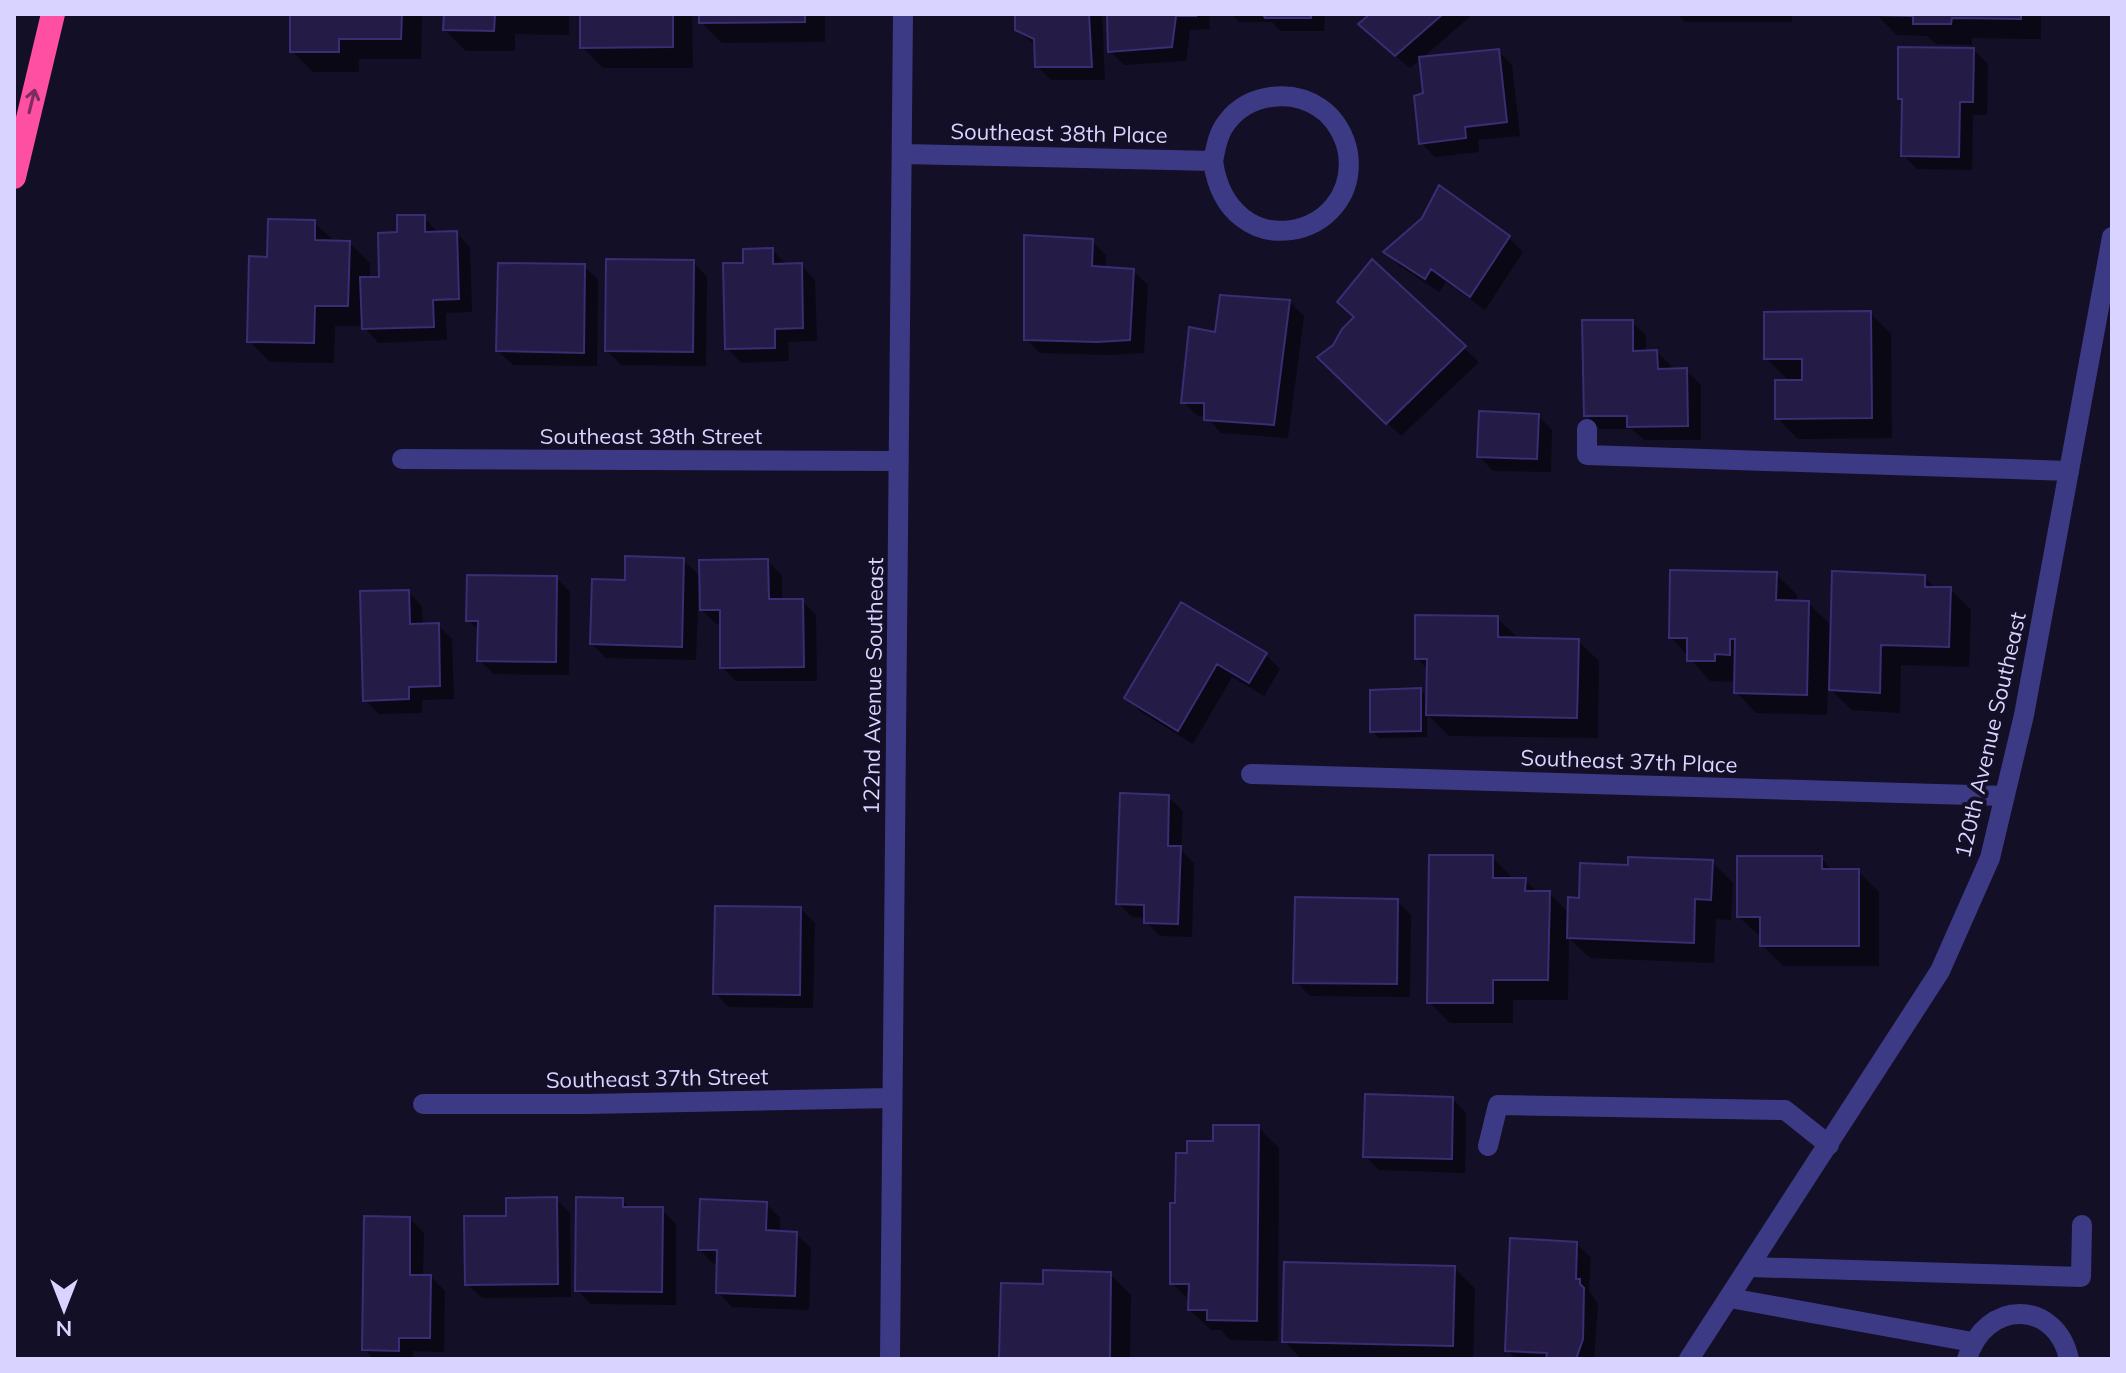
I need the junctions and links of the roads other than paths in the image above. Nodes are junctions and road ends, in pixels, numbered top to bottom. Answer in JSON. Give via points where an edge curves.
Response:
{"nodes":[{"id":1,"x":53,"y":14,"type":"edge"},
{"id":2,"x":903,"y":14,"type":"edge"},
{"id":3,"x":903,"y":154,"type":"junction"},
{"id":4,"x":1213,"y":161,"type":"junction"},
{"id":5,"x":14,"y":177,"type":"edge"},
{"id":6,"x":2111,"y":248,"type":"edge"},
{"id":7,"x":1587,"y":429,"type":"dead end"},
{"id":8,"x":402,"y":459,"type":"dead end"},
{"id":9,"x":899,"y":461,"type":"junction"},
{"id":10,"x":2069,"y":471,"type":"junction"},
{"id":11,"x":1251,"y":774,"type":"dead end"},
{"id":12,"x":2005,"y":796,"type":"junction"},
{"id":13,"x":891,"y":1098,"type":"junction"},
{"id":14,"x":423,"y":1104,"type":"dead end"},
{"id":15,"x":1829,"y":1145,"type":"junction"},
{"id":16,"x":1488,"y":1146,"type":"dead end"},
{"id":17,"x":2082,"y":1225,"type":"dead end"},
{"id":18,"x":1750,"y":1267,"type":"junction"},
{"id":19,"x":1730,"y":1298,"type":"junction"},
{"id":20,"x":1970,"y":1351,"type":"edge"},
{"id":21,"x":890,"y":1359,"type":"edge"},
{"id":22,"x":1689,"y":1359,"type":"edge"},
{"id":23,"x":2069,"y":1359,"type":"edge"}],
"edges":[{"from":5,"to":1,"type":"highway","one_way":true},
{"from":2,"to":3,"type":"street","name":"122nd Avenue Southeast"},
{"from":3,"to":4,"type":"street","name":"Southeast 38th Place"},
{"from":3,"to":9,"type":"street","name":"122nd Avenue Southeast"},
{"from":4,"to":4,"type":"street","via":[[1216,182],[1239,217],[1279,232],[1320,220],[1346,186],[1350,166],[1338,125],[1304,99],[1283,95],[1253,103],[1227,121]]},
{"from":6,"to":10,"type":"street","name":"120th Avenue Southeast"},
{"from":7,"to":10,"type":"street","via":[[1587,455]]},
{"from":8,"to":9,"type":"street","name":"Southeast 38th Street"},
{"from":9,"to":13,"type":"street","name":"122nd Avenue Southeast"},
{"from":10,"to":12,"type":"street","name":"120th Avenue Southeast"},
{"from":11,"to":12,"type":"street","name":"Southeast 37th Place"},
{"from":12,"to":15,"type":"street","name":"120th Avenue Southeast","via":[[1990,858],[1940,971]]},
{"from":13,"to":14,"type":"street","name":"Southeast 37th Street"},
{"from":13,"to":21,"type":"street","name":"122nd Avenue Southeast"},
{"from":15,"to":16,"type":"street","via":[[1785,1110],[1498,1105]]},
{"from":15,"to":18,"type":"street","name":"120th Avenue Southeast"},
{"from":17,"to":18,"type":"street","via":[[2081,1277]]},
{"from":18,"to":19,"type":"street","name":"120th Avenue Southeast"},
{"from":19,"to":20,"type":"street"},
{"from":19,"to":22,"type":"street","name":"120th Avenue Southeast"},
{"from":20,"to":23,"type":"street","via":[[1982,1328],[2014,1314],[2046,1322],[2058,1333]]}]}
